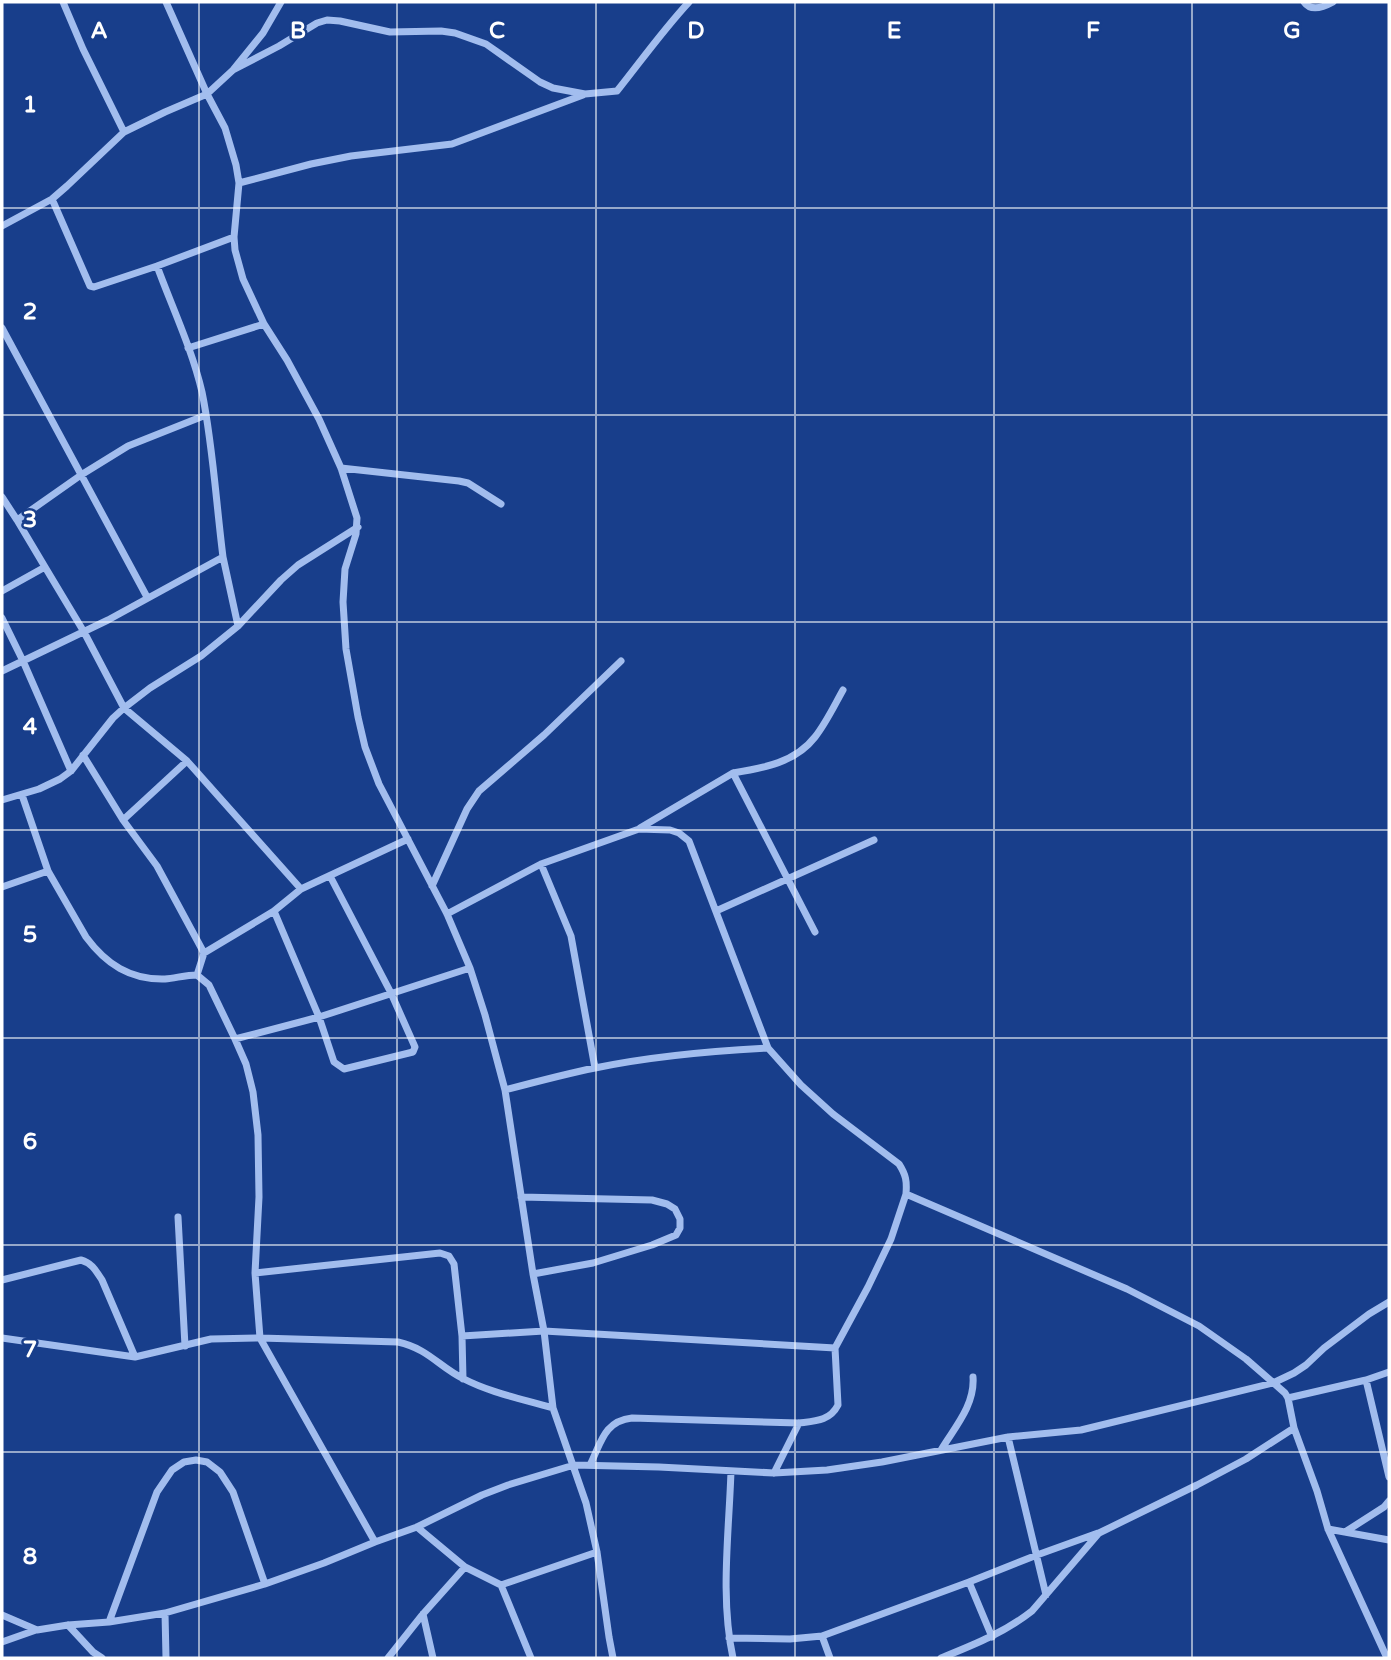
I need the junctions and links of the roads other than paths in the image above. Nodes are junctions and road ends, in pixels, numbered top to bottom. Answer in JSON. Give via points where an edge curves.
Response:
{"nodes":[{"id":1,"x":63,"y":2,"type":"edge"},
{"id":2,"x":166,"y":2,"type":"edge"},
{"id":3,"x":281,"y":2,"type":"edge"},
{"id":4,"x":690,"y":2,"type":"edge"},
{"id":5,"x":1304,"y":2,"type":"edge"},
{"id":6,"x":1333,"y":2,"type":"edge"},
{"id":7,"x":233,"y":70,"type":"junction"},
{"id":8,"x":208,"y":94,"type":"junction"},
{"id":9,"x":585,"y":94,"type":"junction"},
{"id":10,"x":124,"y":132,"type":"junction"},
{"id":11,"x":239,"y":183,"type":"junction"},
{"id":12,"x":52,"y":199,"type":"junction"},
{"id":13,"x":2,"y":226,"type":"edge"},
{"id":14,"x":234,"y":237,"type":"junction"},
{"id":15,"x":157,"y":266,"type":"junction"},
{"id":16,"x":264,"y":324,"type":"junction"},
{"id":17,"x":2,"y":328,"type":"edge"},
{"id":18,"x":188,"y":348,"type":"junction"},
{"id":19,"x":206,"y":415,"type":"junction"},
{"id":20,"x":341,"y":468,"type":"junction"},
{"id":21,"x":81,"y":475,"type":"junction"},
{"id":22,"x":2,"y":497,"type":"edge"},
{"id":23,"x":501,"y":504,"type":"dead end"},
{"id":24,"x":17,"y":520,"type":"junction"},
{"id":25,"x":358,"y":527,"type":"junction"},
{"id":26,"x":223,"y":557,"type":"junction"},
{"id":27,"x":46,"y":567,"type":"junction"},
{"id":28,"x":2,"y":591,"type":"edge"},
{"id":29,"x":147,"y":597,"type":"junction"},
{"id":30,"x":2,"y":618,"type":"edge"},
{"id":31,"x":238,"y":626,"type":"junction"},
{"id":32,"x":84,"y":632,"type":"junction"},
{"id":33,"x":23,"y":661,"type":"junction"},
{"id":34,"x":621,"y":661,"type":"dead end"},
{"id":35,"x":2,"y":671,"type":"edge"},
{"id":36,"x":843,"y":690,"type":"dead end"},
{"id":37,"x":124,"y":708,"type":"junction"},
{"id":38,"x":83,"y":755,"type":"junction"},
{"id":39,"x":187,"y":761,"type":"junction"},
{"id":40,"x":71,"y":771,"type":"junction"},
{"id":41,"x":733,"y":773,"type":"junction"},
{"id":42,"x":22,"y":795,"type":"junction"},
{"id":43,"x":2,"y":800,"type":"edge"},
{"id":44,"x":123,"y":820,"type":"junction"},
{"id":45,"x":639,"y":828,"type":"junction"},
{"id":46,"x":408,"y":839,"type":"junction"},
{"id":47,"x":874,"y":840,"type":"dead end"},
{"id":48,"x":541,"y":864,"type":"junction"},
{"id":49,"x":48,"y":871,"type":"junction"},
{"id":50,"x":330,"y":876,"type":"junction"},
{"id":51,"x":787,"y":879,"type":"junction"},
{"id":52,"x":432,"y":886,"type":"junction"},
{"id":53,"x":2,"y":887,"type":"edge"},
{"id":54,"x":301,"y":889,"type":"junction"},
{"id":55,"x":274,"y":911,"type":"junction"},
{"id":56,"x":716,"y":911,"type":"junction"},
{"id":57,"x":447,"y":914,"type":"junction"},
{"id":58,"x":815,"y":932,"type":"dead end"},
{"id":59,"x":204,"y":953,"type":"junction"},
{"id":60,"x":470,"y":968,"type":"junction"},
{"id":61,"x":197,"y":975,"type":"junction"},
{"id":62,"x":391,"y":993,"type":"junction"},
{"id":63,"x":319,"y":1017,"type":"junction"},
{"id":64,"x":236,"y":1039,"type":"junction"},
{"id":65,"x":768,"y":1048,"type":"junction"},
{"id":66,"x":595,"y":1068,"type":"junction"},
{"id":67,"x":505,"y":1090,"type":"junction"},
{"id":68,"x":906,"y":1194,"type":"junction"},
{"id":69,"x":522,"y":1197,"type":"junction"},
{"id":70,"x":178,"y":1217,"type":"dead end"},
{"id":71,"x":255,"y":1273,"type":"junction"},
{"id":72,"x":533,"y":1274,"type":"junction"},
{"id":73,"x":2,"y":1280,"type":"edge"},
{"id":74,"x":1389,"y":1303,"type":"edge"},
{"id":75,"x":544,"y":1331,"type":"junction"},
{"id":76,"x":462,"y":1336,"type":"junction"},
{"id":77,"x":2,"y":1338,"type":"edge"},
{"id":78,"x":260,"y":1338,"type":"junction"},
{"id":79,"x":185,"y":1346,"type":"junction"},
{"id":80,"x":835,"y":1348,"type":"junction"},
{"id":81,"x":135,"y":1357,"type":"junction"},
{"id":82,"x":1389,"y":1372,"type":"edge"},
{"id":83,"x":973,"y":1377,"type":"dead end"},
{"id":84,"x":463,"y":1379,"type":"junction"},
{"id":85,"x":1366,"y":1380,"type":"junction"},
{"id":86,"x":1273,"y":1382,"type":"junction"},
{"id":87,"x":1288,"y":1398,"type":"junction"},
{"id":88,"x":553,"y":1408,"type":"junction"},
{"id":89,"x":799,"y":1423,"type":"junction"},
{"id":90,"x":1294,"y":1428,"type":"junction"},
{"id":91,"x":1008,"y":1437,"type":"junction"},
{"id":92,"x":941,"y":1450,"type":"junction"},
{"id":93,"x":574,"y":1465,"type":"junction"},
{"id":94,"x":590,"y":1465,"type":"junction"},
{"id":95,"x":731,"y":1471,"type":"junction"},
{"id":96,"x":774,"y":1473,"type":"junction"},
{"id":97,"x":1389,"y":1477,"type":"edge"},
{"id":98,"x":1389,"y":1502,"type":"edge"},
{"id":99,"x":417,"y":1527,"type":"junction"},
{"id":100,"x":1328,"y":1529,"type":"junction"},
{"id":101,"x":1345,"y":1532,"type":"junction"},
{"id":102,"x":1099,"y":1533,"type":"junction"},
{"id":103,"x":1389,"y":1540,"type":"edge"},
{"id":104,"x":374,"y":1542,"type":"junction"},
{"id":105,"x":597,"y":1552,"type":"junction"},
{"id":106,"x":1037,"y":1555,"type":"junction"},
{"id":107,"x":465,"y":1567,"type":"junction"},
{"id":108,"x":969,"y":1582,"type":"junction"},
{"id":109,"x":265,"y":1584,"type":"junction"},
{"id":110,"x":501,"y":1585,"type":"junction"},
{"id":111,"x":1046,"y":1595,"type":"junction"},
{"id":112,"x":165,"y":1614,"type":"junction"},
{"id":113,"x":423,"y":1614,"type":"junction"},
{"id":114,"x":2,"y":1615,"type":"edge"},
{"id":115,"x":110,"y":1622,"type":"junction"},
{"id":116,"x":68,"y":1625,"type":"junction"},
{"id":117,"x":37,"y":1630,"type":"junction"},
{"id":118,"x":822,"y":1636,"type":"junction"},
{"id":119,"x":992,"y":1637,"type":"junction"},
{"id":120,"x":729,"y":1639,"type":"junction"},
{"id":121,"x":2,"y":1642,"type":"edge"},
{"id":122,"x":102,"y":1658,"type":"edge"},
{"id":123,"x":166,"y":1658,"type":"edge"},
{"id":124,"x":388,"y":1658,"type":"edge"},
{"id":125,"x":433,"y":1658,"type":"edge"},
{"id":126,"x":531,"y":1658,"type":"edge"},
{"id":127,"x":613,"y":1658,"type":"edge"},
{"id":128,"x":733,"y":1658,"type":"edge"},
{"id":129,"x":830,"y":1658,"type":"edge"},
{"id":130,"x":941,"y":1658,"type":"edge"},
{"id":131,"x":1387,"y":1658,"type":"edge"}],
"edges":[{"from":1,"to":10,"type":"street"},
{"from":2,"to":8,"type":"street"},
{"from":3,"to":7,"type":"street"},
{"from":4,"to":9,"type":"street","via":[[617,90]]},
{"from":5,"to":6,"type":"street","via":[[1314,8]]},
{"from":7,"to":8,"type":"street"},
{"from":7,"to":9,"type":"street","via":[[327,20],[390,32],[462,35],[486,44],[540,82]]},
{"from":8,"to":10,"type":"street"},
{"from":8,"to":11,"type":"street","via":[[225,128]]},
{"from":9,"to":11,"type":"street","via":[[452,144],[351,156]]},
{"from":10,"to":12,"type":"street"},
{"from":11,"to":14,"type":"street"},
{"from":12,"to":13,"type":"street"},
{"from":12,"to":15,"type":"street","via":[[90,286]]},
{"from":14,"to":15,"type":"street"},
{"from":14,"to":16,"type":"street","via":[[243,279]]},
{"from":15,"to":18,"type":"street"},
{"from":16,"to":18,"type":"street"},
{"from":16,"to":20,"type":"street","via":[[303,388]]},
{"from":17,"to":21,"type":"street"},
{"from":18,"to":19,"type":"street"},
{"from":19,"to":21,"type":"street","via":[[141,439]]},
{"from":19,"to":26,"type":"street"},
{"from":20,"to":23,"type":"street","via":[[468,483]]},
{"from":20,"to":25,"type":"street"},
{"from":21,"to":24,"type":"street"},
{"from":21,"to":29,"type":"street"},
{"from":22,"to":24,"type":"street"},
{"from":24,"to":27,"type":"street"},
{"from":25,"to":31,"type":"street","via":[[298,565]]},
{"from":25,"to":46,"type":"street","via":[[345,569],[346,649],[370,759]]},
{"from":26,"to":29,"type":"street"},
{"from":26,"to":31,"type":"street"},
{"from":27,"to":28,"type":"street"},
{"from":27,"to":32,"type":"street"},
{"from":29,"to":32,"type":"street"},
{"from":30,"to":33,"type":"street"},
{"from":31,"to":37,"type":"street"},
{"from":32,"to":33,"type":"street"},
{"from":32,"to":37,"type":"street"},
{"from":33,"to":35,"type":"street"},
{"from":33,"to":40,"type":"street"},
{"from":34,"to":52,"type":"street","via":[[479,791]]},
{"from":36,"to":41,"type":"street","via":[[802,751],[778,764]]},
{"from":37,"to":38,"type":"street"},
{"from":37,"to":39,"type":"street"},
{"from":38,"to":40,"type":"street"},
{"from":38,"to":44,"type":"street"},
{"from":39,"to":44,"type":"street"},
{"from":39,"to":54,"type":"street"},
{"from":40,"to":42,"type":"street"},
{"from":41,"to":45,"type":"street"},
{"from":41,"to":51,"type":"street"},
{"from":42,"to":43,"type":"street"},
{"from":42,"to":49,"type":"street"},
{"from":44,"to":59,"type":"street","via":[[157,866]]},
{"from":45,"to":48,"type":"street"},
{"from":45,"to":56,"type":"street","via":[[670,830],[689,841]]},
{"from":46,"to":50,"type":"street"},
{"from":46,"to":52,"type":"street"},
{"from":47,"to":51,"type":"street"},
{"from":48,"to":57,"type":"street"},
{"from":48,"to":66,"type":"street","via":[[571,936]]},
{"from":49,"to":53,"type":"street"},
{"from":49,"to":61,"type":"street","via":[[86,937],[116,968],[149,978]]},
{"from":50,"to":54,"type":"street"},
{"from":50,"to":62,"type":"street"},
{"from":51,"to":56,"type":"street"},
{"from":51,"to":58,"type":"street"},
{"from":52,"to":57,"type":"street"},
{"from":54,"to":55,"type":"street"},
{"from":55,"to":59,"type":"street"},
{"from":55,"to":63,"type":"street"},
{"from":56,"to":65,"type":"street"},
{"from":57,"to":60,"type":"street"},
{"from":59,"to":61,"type":"street"},
{"from":60,"to":62,"type":"street"},
{"from":60,"to":67,"type":"street"},
{"from":61,"to":64,"type":"street","via":[[209,985]]},
{"from":62,"to":63,"type":"street"},
{"from":62,"to":63,"type":"street","via":[[415,1047],[413,1052],[344,1069],[334,1062]]},
{"from":63,"to":64,"type":"street"},
{"from":64,"to":71,"type":"street","via":[[254,1092],[258,1135]]},
{"from":65,"to":66,"type":"street"},
{"from":65,"to":68,"type":"street","via":[[833,1114],[899,1164],[907,1181]]},
{"from":66,"to":67,"type":"street"},
{"from":67,"to":69,"type":"street"},
{"from":68,"to":80,"type":"street","via":[[891,1239]]},
{"from":68,"to":86,"type":"street","via":[[1139,1295],[1199,1326]]},
{"from":69,"to":72,"type":"street"},
{"from":69,"to":72,"type":"street","via":[[652,1200],[675,1209],[680,1219],[676,1235],[652,1245],[593,1263]]},
{"from":70,"to":79,"type":"street"},
{"from":71,"to":76,"type":"street","via":[[440,1253],[454,1264]]},
{"from":71,"to":78,"type":"street"},
{"from":72,"to":75,"type":"street"},
{"from":73,"to":81,"type":"street","via":[[88,1262],[102,1280]]},
{"from":74,"to":86,"type":"street","via":[[1306,1365]]},
{"from":75,"to":76,"type":"street"},
{"from":75,"to":80,"type":"street"},
{"from":75,"to":88,"type":"street"},
{"from":76,"to":84,"type":"street"},
{"from":77,"to":81,"type":"street"},
{"from":78,"to":79,"type":"street","via":[[211,1339]]},
{"from":78,"to":84,"type":"street","via":[[413,1345]]},
{"from":78,"to":104,"type":"street"},
{"from":79,"to":81,"type":"street"},
{"from":80,"to":89,"type":"street","via":[[835,1412],[819,1421]]},
{"from":82,"to":85,"type":"street"},
{"from":83,"to":92,"type":"street","via":[[971,1402]]},
{"from":84,"to":88,"type":"street"},
{"from":85,"to":87,"type":"street"},
{"from":85,"to":97,"type":"street"},
{"from":86,"to":87,"type":"street"},
{"from":86,"to":91,"type":"street","via":[[1081,1430]]},
{"from":87,"to":90,"type":"street"},
{"from":88,"to":93,"type":"street"},
{"from":89,"to":94,"type":"street","via":[[622,1419],[607,1429]]},
{"from":89,"to":96,"type":"street"},
{"from":90,"to":100,"type":"street"},
{"from":90,"to":102,"type":"street","via":[[1246,1459]]},
{"from":91,"to":92,"type":"street"},
{"from":91,"to":106,"type":"street"},
{"from":92,"to":96,"type":"street","via":[[841,1468]]},
{"from":93,"to":94,"type":"street"},
{"from":93,"to":99,"type":"street","via":[[482,1495]]},
{"from":93,"to":105,"type":"street"},
{"from":94,"to":95,"type":"street"},
{"from":95,"to":96,"type":"street"},
{"from":95,"to":120,"type":"street","via":[[726,1588]]},
{"from":98,"to":101,"type":"street"},
{"from":99,"to":104,"type":"street"},
{"from":99,"to":107,"type":"street"},
{"from":100,"to":101,"type":"street"},
{"from":100,"to":131,"type":"street"},
{"from":101,"to":103,"type":"street"},
{"from":102,"to":106,"type":"street"},
{"from":102,"to":111,"type":"street"},
{"from":104,"to":109,"type":"street"},
{"from":105,"to":110,"type":"street"},
{"from":105,"to":127,"type":"street"},
{"from":106,"to":108,"type":"street"},
{"from":106,"to":111,"type":"street"},
{"from":107,"to":110,"type":"street"},
{"from":107,"to":113,"type":"street"},
{"from":108,"to":118,"type":"street"},
{"from":108,"to":119,"type":"street"},
{"from":109,"to":112,"type":"street"},
{"from":109,"to":115,"type":"street","via":[[233,1492],[220,1472],[207,1462],[184,1462],[157,1492]]},
{"from":110,"to":126,"type":"street"},
{"from":111,"to":119,"type":"street","via":[[1032,1612]]},
{"from":112,"to":115,"type":"street"},
{"from":112,"to":123,"type":"street"},
{"from":113,"to":124,"type":"street"},
{"from":113,"to":125,"type":"street"},
{"from":114,"to":117,"type":"street"},
{"from":115,"to":116,"type":"street"},
{"from":116,"to":117,"type":"street"},
{"from":116,"to":122,"type":"street"},
{"from":117,"to":121,"type":"street"},
{"from":118,"to":120,"type":"street"},
{"from":118,"to":129,"type":"street"},
{"from":119,"to":130,"type":"street"},
{"from":120,"to":128,"type":"street"}]}
